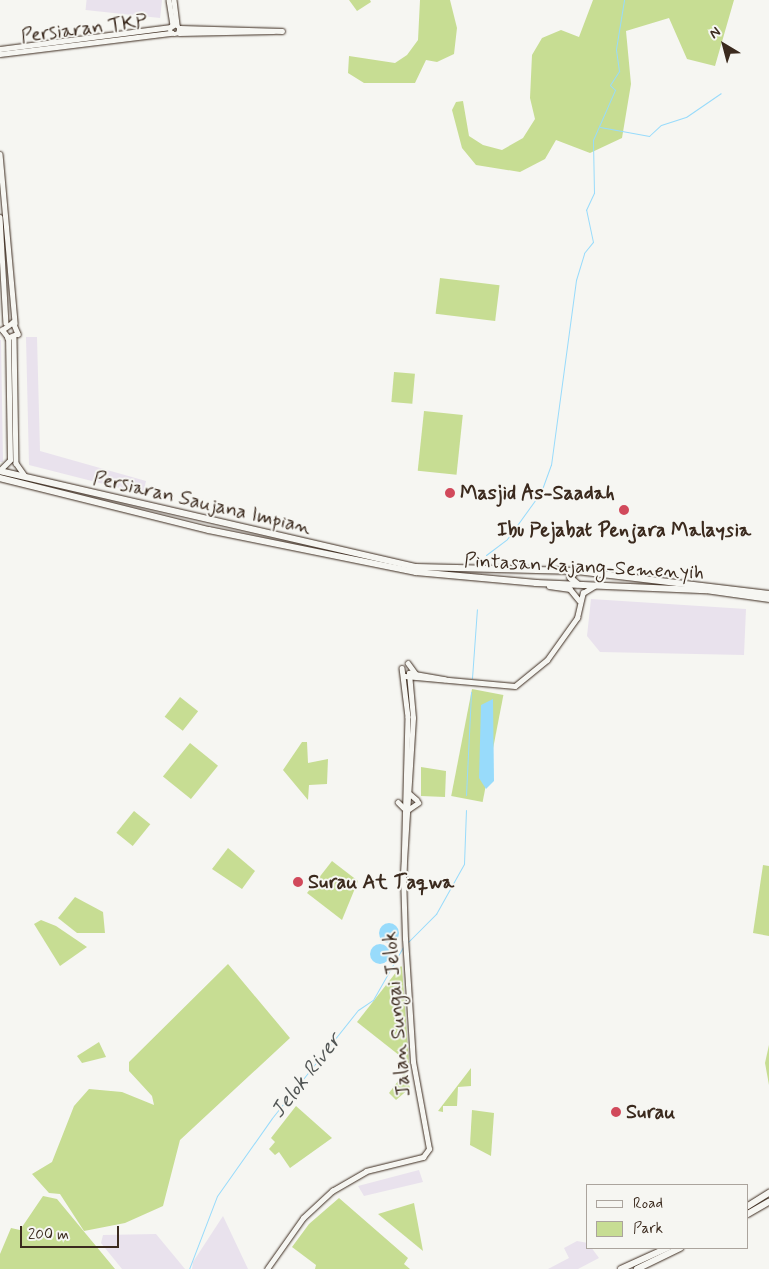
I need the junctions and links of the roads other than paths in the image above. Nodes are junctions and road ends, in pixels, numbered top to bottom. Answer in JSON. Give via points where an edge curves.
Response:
{"nodes":[{"id":1,"x":169,"y":0,"type":"edge"},
{"id":2,"x":174,"y":0,"type":"edge"},
{"id":3,"x":175,"y":29,"type":"junction"},
{"id":4,"x":282,"y":31,"type":"dead end"},
{"id":5,"x":0,"y":53,"type":"edge"},
{"id":6,"x":0,"y":154,"type":"edge"},
{"id":7,"x":0,"y":217,"type":"edge"},
{"id":8,"x":15,"y":323,"type":"junction"},
{"id":9,"x":3,"y":325,"type":"edge"},
{"id":10,"x":6,"y":336,"type":"edge"},
{"id":11,"x":0,"y":471,"type":"edge"},
{"id":12,"x":26,"y":477,"type":"junction"},
{"id":13,"x":0,"y":478,"type":"edge"},
{"id":14,"x":397,"y":566,"type":"junction"},
{"id":15,"x":416,"y":569,"type":"junction"},
{"id":16,"x":557,"y":571,"type":"junction"},
{"id":17,"x":578,"y":571,"type":"junction"},
{"id":18,"x":514,"y":581,"type":"junction"},
{"id":19,"x":536,"y":583,"type":"junction"},
{"id":20,"x":585,"y":585,"type":"junction"},
{"id":21,"x":596,"y":586,"type":"junction"},
{"id":22,"x":769,"y":594,"type":"edge"},
{"id":23,"x":769,"y":599,"type":"edge"},
{"id":24,"x":579,"y":600,"type":"junction"},
{"id":25,"x":408,"y":663,"type":"dead end"},
{"id":26,"x":407,"y":676,"type":"junction"},
{"id":27,"x":418,"y":676,"type":"junction"},
{"id":28,"x":403,"y":686,"type":"junction"},
{"id":29,"x":410,"y":688,"type":"junction"},
{"id":30,"x":407,"y":794,"type":"junction"},
{"id":31,"x":406,"y":809,"type":"junction"},
{"id":32,"x":769,"y":1193,"type":"edge"},
{"id":33,"x":769,"y":1202,"type":"edge"},
{"id":34,"x":749,"y":1205,"type":"edge"},
{"id":35,"x":749,"y":1213,"type":"edge"},
{"id":36,"x":665,"y":1249,"type":"edge"},
{"id":37,"x":678,"y":1249,"type":"edge"},
{"id":38,"x":649,"y":1257,"type":"junction"},
{"id":39,"x":267,"y":1269,"type":"edge"},
{"id":40,"x":621,"y":1269,"type":"edge"},
{"id":41,"x":627,"y":1269,"type":"edge"},
{"id":42,"x":638,"y":1269,"type":"edge"}],
"edges":[{"from":1,"to":3,"type":"street"},
{"from":2,"to":3,"type":"street"},
{"from":3,"to":4,"type":"street","name":"Persiaran TKP"},
{"from":3,"to":5,"type":"street","name":"Persiaran TKP"},
{"from":6,"to":8,"type":"street"},
{"from":7,"to":9,"type":"street"},
{"from":8,"to":9,"type":"street"},
{"from":8,"to":10,"type":"street","via":[[19,331]]},
{"from":9,"to":10,"type":"street"},
{"from":10,"to":11,"type":"street","via":[[10,460]]},
{"from":10,"to":12,"type":"street","via":[[16,462]]},
{"from":11,"to":12,"type":"main road","name":"Persiaran Saujana Impian"},
{"from":12,"to":14,"type":"main road","name":"Persiaran Saujana Impian","via":[[91,495],[114,497],[139,507]]},
{"from":13,"to":14,"type":"main road","name":"Persiaran Saujana Impian","via":[[209,530]]},
{"from":14,"to":15,"type":"main road","name":"Pintasan Kajang-Semenyih"},
{"from":15,"to":16,"type":"main road","name":"Pintasan Kajang-Semenyih"},
{"from":15,"to":18,"type":"main road","name":"Pintasan Kajang-Semenyih"},
{"from":16,"to":17,"type":"main road","name":"Pintasan Kajang-Semenyih"},
{"from":16,"to":18,"type":"main road","via":[[560,581]]},
{"from":17,"to":20,"type":"main road","via":[[572,580]]},
{"from":17,"to":22,"type":"main road","name":"Pintasan Kajang-Semenyih"},
{"from":18,"to":19,"type":"main road","name":"Pintasan Kajang-Semenyih"},
{"from":19,"to":20,"type":"main road","name":"Pintasan Kajang-Semenyih"},
{"from":19,"to":24,"type":"street","via":[[570,589]]},
{"from":20,"to":21,"type":"main road","name":"Pintasan Kajang-Semenyih"},
{"from":21,"to":23,"type":"main road","name":"Pintasan Kajang-Semenyih","via":[[706,590]]},
{"from":21,"to":24,"type":"street"},
{"from":24,"to":27,"type":"street","via":[[571,628],[539,670],[524,681],[504,687]]},
{"from":25,"to":27,"type":"street"},
{"from":26,"to":27,"type":"street"},
{"from":26,"to":28,"type":"street"},
{"from":26,"to":28,"type":"street","name":"Jalan Sungai Jelok","via":[[402,668]]},
{"from":26,"to":29,"type":"street","name":"Jalan Sungai Jelok"},
{"from":27,"to":29,"type":"street"},
{"from":28,"to":30,"type":"street","name":"Jalan Sungai Jelok","via":[[408,717]]},
{"from":29,"to":30,"type":"street","name":"Jalan Sungai Jelok"},
{"from":30,"to":31,"type":"street","name":"Jalan Sungai Jelok"},
{"from":30,"to":31,"type":"street","via":[[398,800]]},
{"from":30,"to":31,"type":"street","via":[[418,801]]},
{"from":31,"to":39,"type":"street","name":"Jalan Sungai Jelok","via":[[405,939],[413,1062],[428,1152],[419,1158],[366,1171],[337,1187],[303,1218]]},
{"from":32,"to":34,"type":"main road"},
{"from":33,"to":35,"type":"main road"},
{"from":36,"to":38,"type":"main road"},
{"from":37,"to":42,"type":"main road"},
{"from":38,"to":40,"type":"main road"},
{"from":38,"to":41,"type":"main road"}]}
